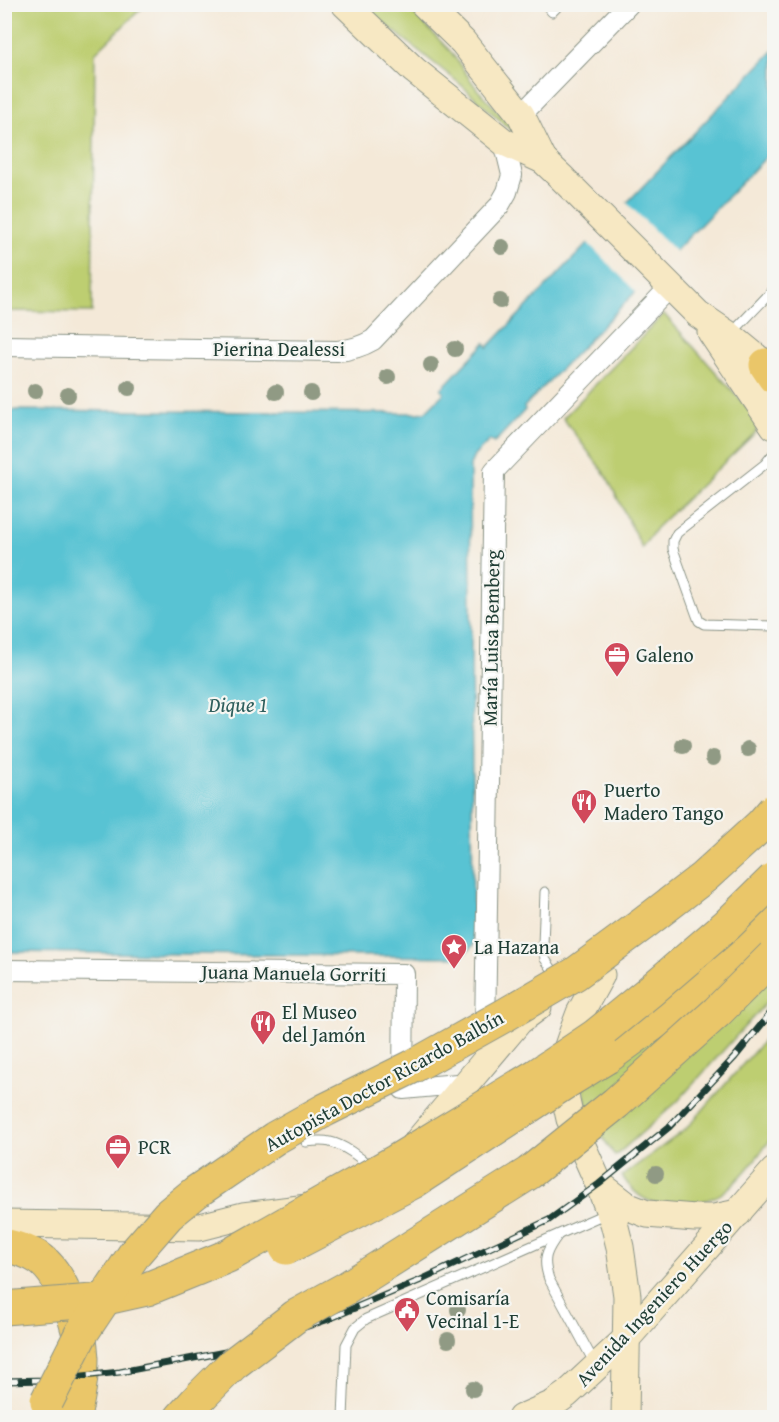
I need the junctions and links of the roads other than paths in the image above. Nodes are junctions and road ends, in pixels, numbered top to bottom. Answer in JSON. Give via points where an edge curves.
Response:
{"nodes":[{"id":1,"x":345,"y":4,"type":"edge"},
{"id":2,"x":424,"y":4,"type":"edge"},
{"id":3,"x":545,"y":4,"type":"edge"},
{"id":4,"x":560,"y":4,"type":"edge"},
{"id":5,"x":628,"y":4,"type":"edge"},
{"id":6,"x":521,"y":115,"type":"junction"},
{"id":7,"x":504,"y":142,"type":"junction"},
{"id":8,"x":551,"y":168,"type":"junction"},
{"id":9,"x":665,"y":281,"type":"junction"},
{"id":10,"x":774,"y":289,"type":"edge"},
{"id":11,"x":698,"y":314,"type":"junction"},
{"id":12,"x":729,"y":335,"type":"junction"},
{"id":13,"x":4,"y":346,"type":"edge"},
{"id":14,"x":772,"y":368,"type":"edge"},
{"id":15,"x":774,"y":426,"type":"edge"},
{"id":16,"x":774,"y":453,"type":"edge"},
{"id":17,"x":774,"y":626,"type":"edge"},
{"id":18,"x":773,"y":819,"type":"edge"},
{"id":19,"x":774,"y":879,"type":"edge"},
{"id":20,"x":545,"y":892,"type":"dead end"},
{"id":21,"x":774,"y":920,"type":"edge"},
{"id":22,"x":774,"y":954,"type":"edge"},
{"id":23,"x":4,"y":970,"type":"edge"},
{"id":24,"x":600,"y":975,"type":"junction"},
{"id":25,"x":568,"y":992,"type":"junction"},
{"id":26,"x":485,"y":1061,"type":"junction"},
{"id":27,"x":468,"y":1083,"type":"junction"},
{"id":28,"x":306,"y":1142,"type":"dead end"},
{"id":29,"x":774,"y":1171,"type":"edge"},
{"id":30,"x":382,"y":1179,"type":"junction"},
{"id":31,"x":599,"y":1184,"type":"junction"},
{"id":32,"x":609,"y":1212,"type":"junction"},
{"id":33,"x":738,"y":1214,"type":"junction"},
{"id":34,"x":4,"y":1224,"type":"edge"},
{"id":35,"x":560,"y":1233,"type":"junction"},
{"id":36,"x":4,"y":1245,"type":"edge"},
{"id":37,"x":4,"y":1308,"type":"edge"},
{"id":38,"x":4,"y":1330,"type":"edge"},
{"id":39,"x":626,"y":1339,"type":"junction"},
{"id":40,"x":597,"y":1367,"type":"junction"},
{"id":41,"x":191,"y":1407,"type":"edge"},
{"id":42,"x":43,"y":1409,"type":"edge"},
{"id":43,"x":74,"y":1418,"type":"edge"},
{"id":44,"x":343,"y":1418,"type":"edge"},
{"id":45,"x":521,"y":1418,"type":"edge"},
{"id":46,"x":625,"y":1418,"type":"edge"}],
"edges":[{"from":1,"to":7,"type":"main road","via":[[414,70]]},
{"from":2,"to":6,"type":"main road","via":[[463,42]]},
{"from":3,"to":4,"type":"lane","via":[[552,12]]},
{"from":5,"to":6,"type":"street"},
{"from":6,"to":8,"type":"main road"},
{"from":7,"to":8,"type":"main road"},
{"from":7,"to":13,"type":"street","name":"Pierina Dealessi","via":[[512,175],[499,207],[373,340],[350,351]]},
{"from":8,"to":9,"type":"main road"},
{"from":9,"to":11,"type":"main road"},
{"from":9,"to":26,"type":"street","name":"María Luisa Bemberg","via":[[494,471]]},
{"from":10,"to":12,"type":"lane"},
{"from":11,"to":12,"type":"main road"},
{"from":11,"to":15,"type":"main road"},
{"from":12,"to":14,"type":"main road"},
{"from":16,"to":17,"type":"lane","via":[[677,533],[673,541],[699,621]]},
{"from":18,"to":24,"type":"main road","via":[[719,881]]},
{"from":18,"to":42,"type":"highway","name":"Autopista Doctor Ricardo Balbín","bridge":true,"via":[[761,825],[704,877],[575,974],[275,1138],[196,1192],[168,1215],[135,1253],[81,1334]]},
{"from":19,"to":37,"type":"highway","bridge":true,"via":[[727,926],[595,1036],[396,1161],[228,1256],[147,1289],[93,1301]]},
{"from":20,"to":25,"type":"lane","via":[[545,959]]},
{"from":21,"to":38,"type":"highway","bridge":true,"via":[[668,1013],[413,1182],[235,1274],[162,1301],[95,1322]]},
{"from":22,"to":41,"type":"highway","bridge":true,"via":[[717,1012],[616,1103],[529,1173],[296,1316],[233,1364]]},
{"from":23,"to":27,"type":"street","name":"Juana Manuela Gorriti","via":[[404,974],[403,1089]]},
{"from":24,"to":25,"type":"main road"},
{"from":24,"to":31,"type":"main road","via":[[566,1052],[564,1079],[570,1119]]},
{"from":25,"to":26,"type":"main road","via":[[519,1022]]},
{"from":26,"to":27,"type":"main road"},
{"from":27,"to":30,"type":"main road"},
{"from":28,"to":30,"type":"lane","via":[[336,1144],[368,1164]]},
{"from":29,"to":33,"type":"main road","name":"Avenida Ingeniero Huergo"},
{"from":30,"to":34,"type":"main road","via":[[366,1193],[344,1202],[243,1216],[200,1227]]},
{"from":31,"to":32,"type":"main road"},
{"from":31,"to":33,"type":"main road","via":[[629,1207],[647,1214],[695,1218]]},
{"from":32,"to":35,"type":"lane"},
{"from":32,"to":39,"type":"main road","via":[[624,1272]]},
{"from":33,"to":39,"type":"main road","name":"Avenida Ingeniero Huergo"},
{"from":35,"to":40,"type":"lane","via":[[546,1254],[546,1270]]},
{"from":35,"to":44,"type":"lane","via":[[366,1319],[355,1328],[346,1345]]},
{"from":36,"to":43,"type":"highway","via":[[41,1260],[65,1292],[82,1355]]},
{"from":39,"to":40,"type":"main road","name":"Avenida Ingeniero Huergo"},
{"from":39,"to":46,"type":"main road"},
{"from":40,"to":45,"type":"main road","name":"Avenida Ingeniero Huergo","via":[[553,1404]]}]}
